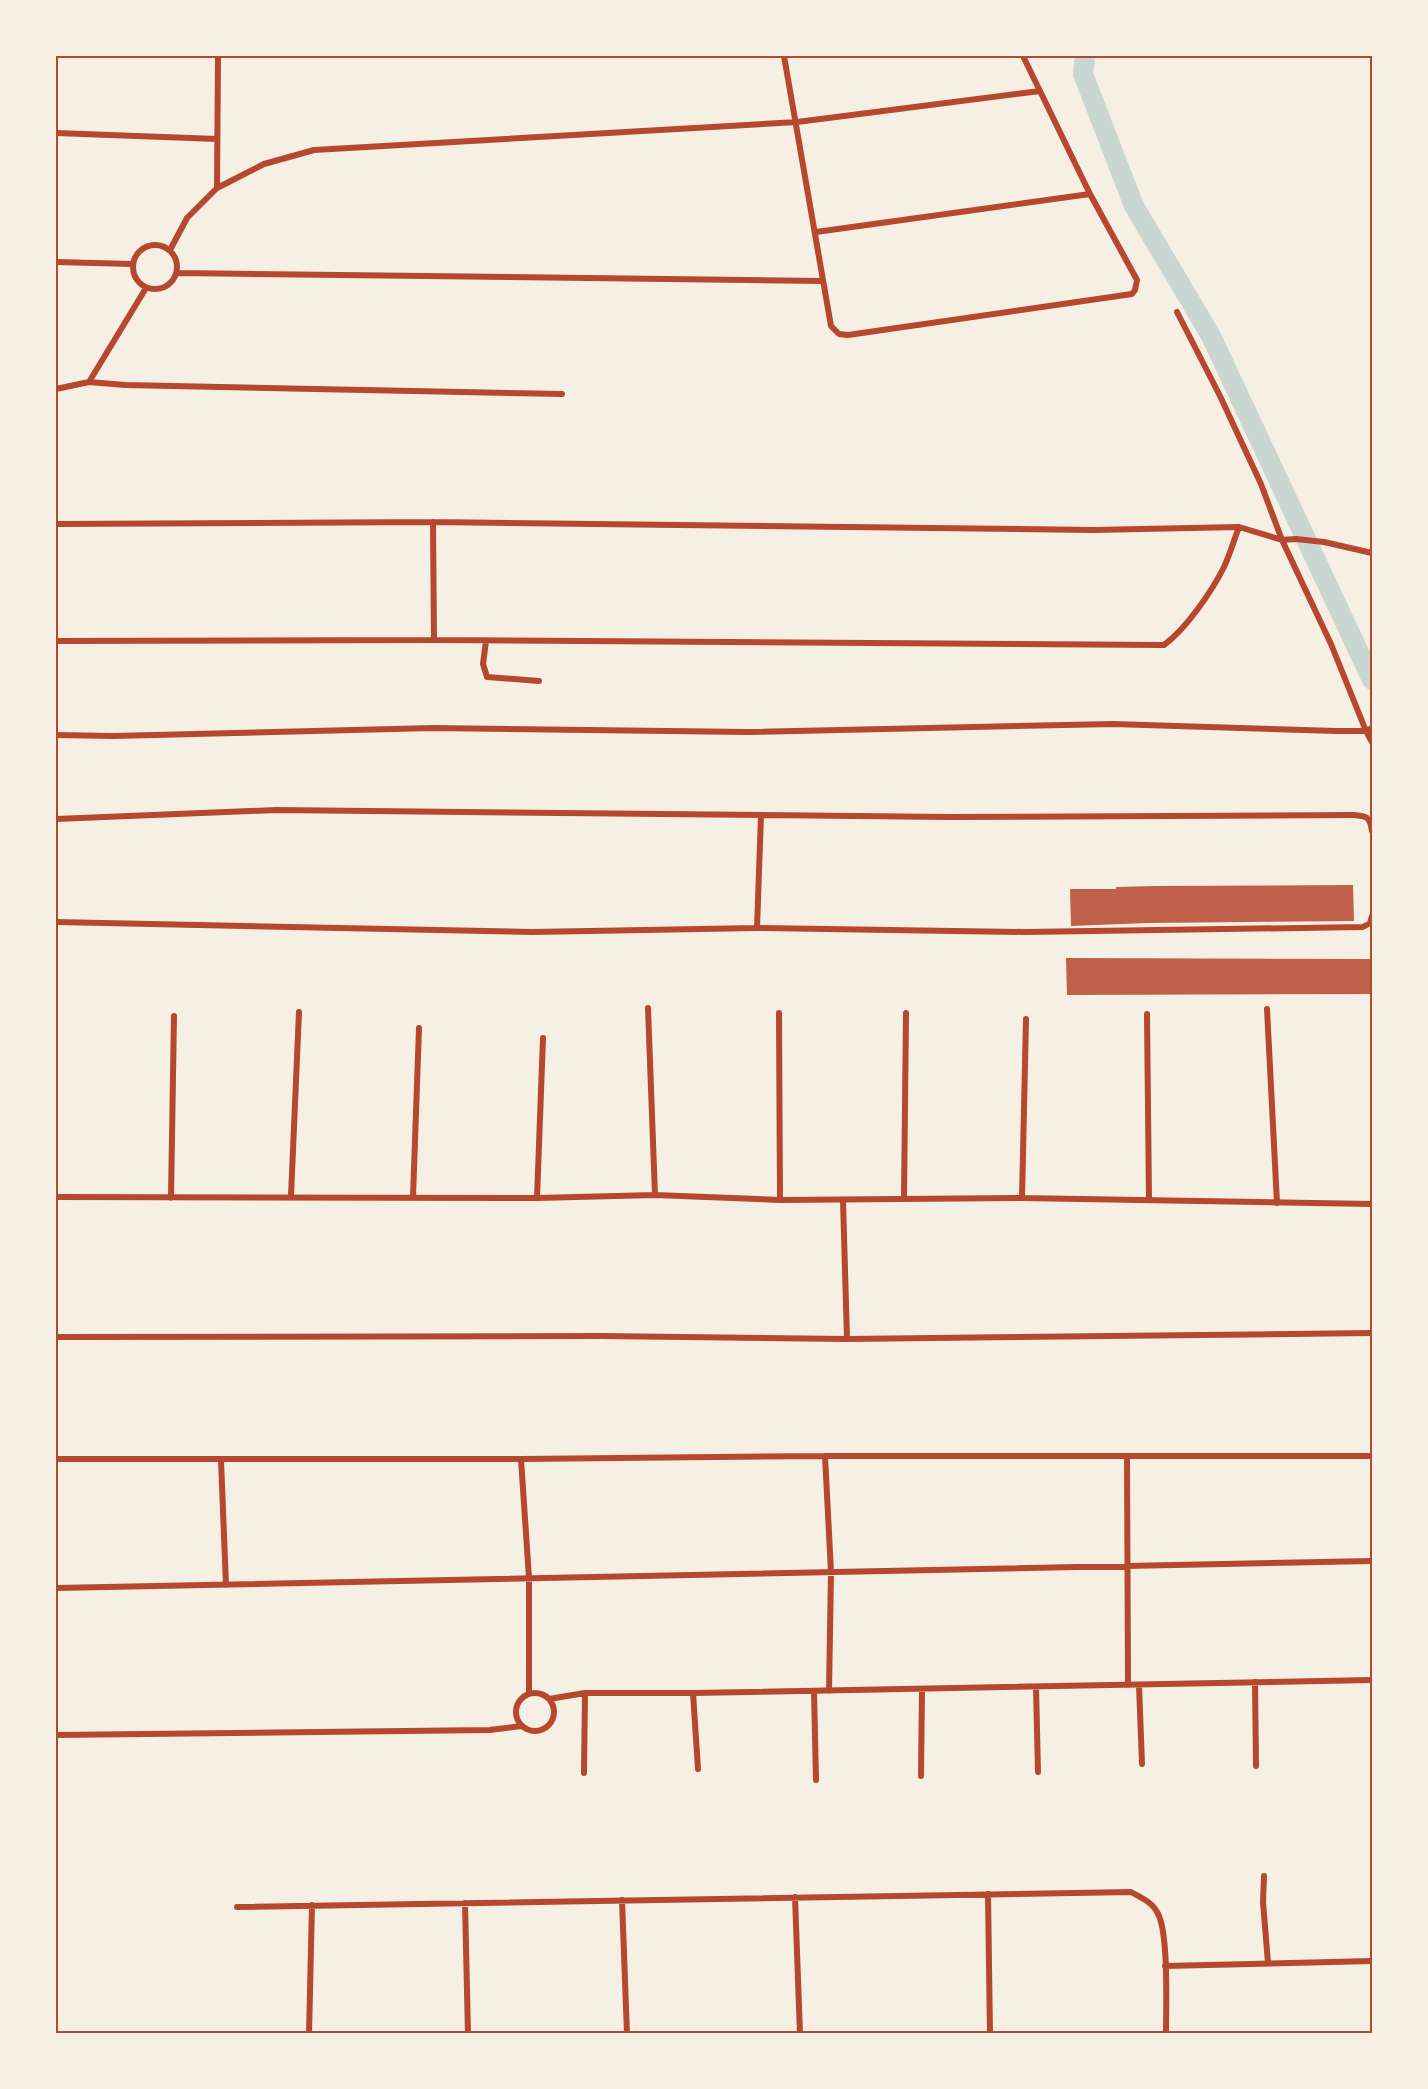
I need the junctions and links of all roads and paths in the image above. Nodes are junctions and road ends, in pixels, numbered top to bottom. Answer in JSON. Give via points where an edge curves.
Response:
{"nodes":[{"id":1,"x":218,"y":56,"type":"edge"},
{"id":2,"x":784,"y":56,"type":"edge"},
{"id":3,"x":1023,"y":56,"type":"edge"},
{"id":4,"x":1040,"y":91,"type":"junction"},
{"id":5,"x":797,"y":122,"type":"junction"},
{"id":6,"x":56,"y":133,"type":"edge"},
{"id":7,"x":217,"y":139,"type":"junction"},
{"id":8,"x":217,"y":188,"type":"junction"},
{"id":9,"x":1090,"y":194,"type":"junction"},
{"id":10,"x":816,"y":232,"type":"junction"},
{"id":11,"x":170,"y":250,"type":"junction"},
{"id":12,"x":56,"y":262,"type":"edge"},
{"id":13,"x":132,"y":264,"type":"junction"},
{"id":14,"x":178,"y":273,"type":"junction"},
{"id":15,"x":823,"y":281,"type":"junction"},
{"id":16,"x":146,"y":288,"type":"junction"},
{"id":17,"x":1177,"y":312,"type":"dead end"},
{"id":18,"x":89,"y":382,"type":"junction"},
{"id":19,"x":56,"y":388,"type":"edge"},
{"id":20,"x":562,"y":394,"type":"dead end"},
{"id":21,"x":433,"y":522,"type":"junction"},
{"id":22,"x":56,"y":524,"type":"edge"},
{"id":23,"x":1239,"y":527,"type":"junction"},
{"id":24,"x":1282,"y":540,"type":"junction"},
{"id":25,"x":1372,"y":553,"type":"edge"},
{"id":26,"x":434,"y":640,"type":"junction"},
{"id":27,"x":56,"y":641,"type":"edge"},
{"id":28,"x":486,"y":641,"type":"junction"},
{"id":29,"x":539,"y":681,"type":"dead end"},
{"id":30,"x":1369,"y":729,"type":"edge"},
{"id":31,"x":56,"y":735,"type":"edge"},
{"id":32,"x":1372,"y":742,"type":"edge"},
{"id":33,"x":761,"y":815,"type":"junction"},
{"id":34,"x":56,"y":819,"type":"edge"},
{"id":35,"x":1372,"y":831,"type":"edge"},
{"id":36,"x":1372,"y":916,"type":"edge"},
{"id":37,"x":56,"y":922,"type":"edge"},
{"id":38,"x":757,"y":928,"type":"junction"},
{"id":39,"x":648,"y":1008,"type":"dead end"},
{"id":40,"x":1267,"y":1009,"type":"dead end"},
{"id":41,"x":299,"y":1011,"type":"dead end"},
{"id":42,"x":779,"y":1013,"type":"dead end"},
{"id":43,"x":906,"y":1013,"type":"dead end"},
{"id":44,"x":1147,"y":1014,"type":"dead end"},
{"id":45,"x":174,"y":1016,"type":"dead end"},
{"id":46,"x":1026,"y":1019,"type":"dead end"},
{"id":47,"x":419,"y":1028,"type":"dead end"},
{"id":48,"x":543,"y":1038,"type":"dead end"},
{"id":49,"x":655,"y":1195,"type":"junction"},
{"id":50,"x":291,"y":1196,"type":"junction"},
{"id":51,"x":56,"y":1197,"type":"edge"},
{"id":52,"x":413,"y":1197,"type":"junction"},
{"id":53,"x":171,"y":1198,"type":"junction"},
{"id":54,"x":537,"y":1198,"type":"junction"},
{"id":55,"x":1022,"y":1198,"type":"junction"},
{"id":56,"x":904,"y":1199,"type":"junction"},
{"id":57,"x":780,"y":1200,"type":"junction"},
{"id":58,"x":843,"y":1200,"type":"junction"},
{"id":59,"x":1149,"y":1200,"type":"junction"},
{"id":60,"x":1277,"y":1203,"type":"junction"},
{"id":61,"x":1372,"y":1204,"type":"edge"},
{"id":62,"x":1372,"y":1333,"type":"edge"},
{"id":63,"x":56,"y":1337,"type":"edge"},
{"id":64,"x":847,"y":1339,"type":"junction"},
{"id":65,"x":825,"y":1456,"type":"junction"},
{"id":66,"x":1372,"y":1456,"type":"edge"},
{"id":67,"x":1127,"y":1457,"type":"junction"},
{"id":68,"x":56,"y":1459,"type":"edge"},
{"id":69,"x":521,"y":1459,"type":"junction"},
{"id":70,"x":221,"y":1460,"type":"junction"},
{"id":71,"x":1372,"y":1561,"type":"edge"},
{"id":72,"x":1126,"y":1566,"type":"junction"},
{"id":73,"x":831,"y":1572,"type":"junction"},
{"id":74,"x":529,"y":1578,"type":"junction"},
{"id":75,"x":226,"y":1585,"type":"junction"},
{"id":76,"x":56,"y":1588,"type":"edge"},
{"id":77,"x":1372,"y":1680,"type":"edge"},
{"id":78,"x":1255,"y":1683,"type":"junction"},
{"id":79,"x":1128,"y":1685,"type":"junction"},
{"id":80,"x":1139,"y":1685,"type":"junction"},
{"id":81,"x":1036,"y":1687,"type":"junction"},
{"id":82,"x":922,"y":1689,"type":"junction"},
{"id":83,"x":829,"y":1690,"type":"junction"},
{"id":84,"x":814,"y":1691,"type":"junction"},
{"id":85,"x":529,"y":1693,"type":"junction"},
{"id":86,"x":585,"y":1693,"type":"junction"},
{"id":87,"x":693,"y":1693,"type":"junction"},
{"id":88,"x":549,"y":1699,"type":"junction"},
{"id":89,"x":521,"y":1726,"type":"junction"},
{"id":90,"x":56,"y":1736,"type":"edge"},
{"id":91,"x":1142,"y":1764,"type":"dead end"},
{"id":92,"x":1256,"y":1766,"type":"dead end"},
{"id":93,"x":698,"y":1769,"type":"dead end"},
{"id":94,"x":1038,"y":1772,"type":"dead end"},
{"id":95,"x":585,"y":1773,"type":"dead end"},
{"id":96,"x":921,"y":1776,"type":"dead end"},
{"id":97,"x":816,"y":1780,"type":"dead end"},
{"id":98,"x":1264,"y":1876,"type":"dead end"},
{"id":99,"x":988,"y":1894,"type":"junction"},
{"id":100,"x":795,"y":1897,"type":"junction"},
{"id":101,"x":622,"y":1900,"type":"junction"},
{"id":102,"x":465,"y":1903,"type":"junction"},
{"id":103,"x":312,"y":1905,"type":"junction"},
{"id":104,"x":237,"y":1907,"type":"dead end"},
{"id":105,"x":1372,"y":1961,"type":"edge"},
{"id":106,"x":1268,"y":1964,"type":"junction"},
{"id":107,"x":1165,"y":1966,"type":"junction"},
{"id":108,"x":309,"y":2034,"type":"edge"},
{"id":109,"x":468,"y":2034,"type":"edge"},
{"id":110,"x":627,"y":2034,"type":"edge"},
{"id":111,"x":800,"y":2034,"type":"edge"},
{"id":112,"x":990,"y":2034,"type":"edge"},
{"id":113,"x":1166,"y":2034,"type":"edge"}],
"edges":[{"from":1,"to":7,"type":"street"},
{"from":2,"to":5,"type":"street"},
{"from":3,"to":4,"type":"street"},
{"from":4,"to":5,"type":"street"},
{"from":4,"to":9,"type":"street"},
{"from":5,"to":8,"type":"street","via":[[314,150],[264,164]]},
{"from":5,"to":10,"type":"street"},
{"from":6,"to":7,"type":"street"},
{"from":7,"to":8,"type":"street"},
{"from":8,"to":11,"type":"street","via":[[187,218]]},
{"from":9,"to":10,"type":"street"},
{"from":9,"to":15,"type":"street","via":[[1137,280],[1132,294],[849,335],[839,334],[831,326]]},
{"from":10,"to":15,"type":"street"},
{"from":11,"to":13,"type":"street","via":[[159,245],[147,246],[137,253]]},
{"from":11,"to":14,"type":"street"},
{"from":12,"to":13,"type":"street"},
{"from":13,"to":16,"type":"street","via":[[138,283]]},
{"from":14,"to":15,"type":"street"},
{"from":14,"to":16,"type":"street","via":[[171,285],[159,290]]},
{"from":16,"to":18,"type":"street"},
{"from":17,"to":24,"type":"street","via":[[1234,424]]},
{"from":18,"to":19,"type":"street"},
{"from":18,"to":20,"type":"street"},
{"from":21,"to":22,"type":"street"},
{"from":21,"to":23,"type":"street","via":[[1094,530]]},
{"from":21,"to":26,"type":"street"},
{"from":23,"to":24,"type":"street"},
{"from":23,"to":28,"type":"street","via":[[1224,567],[1189,620],[1164,645]]},
{"from":24,"to":25,"type":"street","via":[[1324,542]]},
{"from":24,"to":30,"type":"street"},
{"from":26,"to":27,"type":"street"},
{"from":26,"to":28,"type":"street"},
{"from":28,"to":29,"type":"street","via":[[483,664],[488,677]]},
{"from":30,"to":31,"type":"street","via":[[1113,724],[747,732],[433,728]]},
{"from":30,"to":32,"type":"street"},
{"from":33,"to":34,"type":"street","via":[[276,810]]},
{"from":33,"to":35,"type":"street","via":[[1353,814],[1369,818]]},
{"from":33,"to":38,"type":"street"},
{"from":36,"to":38,"type":"street","via":[[1363,927],[1026,932]]},
{"from":37,"to":38,"type":"street","via":[[532,932]]},
{"from":39,"to":49,"type":"street"},
{"from":40,"to":60,"type":"street"},
{"from":41,"to":50,"type":"street"},
{"from":42,"to":57,"type":"street"},
{"from":43,"to":56,"type":"street"},
{"from":44,"to":59,"type":"street"},
{"from":45,"to":53,"type":"street"},
{"from":46,"to":55,"type":"street"},
{"from":47,"to":52,"type":"street"},
{"from":48,"to":54,"type":"street"},
{"from":49,"to":54,"type":"street"},
{"from":49,"to":57,"type":"street"},
{"from":50,"to":52,"type":"street"},
{"from":50,"to":53,"type":"street"},
{"from":51,"to":53,"type":"street"},
{"from":52,"to":54,"type":"street"},
{"from":55,"to":56,"type":"street"},
{"from":55,"to":59,"type":"street"},
{"from":56,"to":58,"type":"street"},
{"from":57,"to":58,"type":"street"},
{"from":58,"to":64,"type":"street"},
{"from":59,"to":60,"type":"street"},
{"from":60,"to":61,"type":"street"},
{"from":62,"to":64,"type":"street"},
{"from":63,"to":64,"type":"street"},
{"from":65,"to":67,"type":"street"},
{"from":65,"to":69,"type":"street"},
{"from":65,"to":73,"type":"street"},
{"from":66,"to":67,"type":"street"},
{"from":67,"to":72,"type":"street"},
{"from":68,"to":70,"type":"street"},
{"from":69,"to":70,"type":"street"},
{"from":69,"to":74,"type":"street"},
{"from":70,"to":75,"type":"street"},
{"from":71,"to":72,"type":"street"},
{"from":72,"to":73,"type":"street"},
{"from":72,"to":79,"type":"street"},
{"from":73,"to":74,"type":"street"},
{"from":73,"to":83,"type":"street"},
{"from":74,"to":75,"type":"street"},
{"from":74,"to":85,"type":"street"},
{"from":75,"to":76,"type":"street"},
{"from":77,"to":78,"type":"street"},
{"from":78,"to":80,"type":"street"},
{"from":78,"to":92,"type":"street"},
{"from":79,"to":80,"type":"street"},
{"from":79,"to":81,"type":"street"},
{"from":80,"to":91,"type":"street"},
{"from":81,"to":82,"type":"street"},
{"from":81,"to":94,"type":"street"},
{"from":82,"to":83,"type":"street"},
{"from":82,"to":96,"type":"street"},
{"from":83,"to":84,"type":"street"},
{"from":84,"to":87,"type":"street"},
{"from":84,"to":97,"type":"street"},
{"from":85,"to":88,"type":"street"},
{"from":85,"to":89,"type":"street","via":[[517,1703],[515,1711]]},
{"from":86,"to":87,"type":"street"},
{"from":86,"to":88,"type":"street"},
{"from":86,"to":95,"type":"street"},
{"from":87,"to":93,"type":"street"},
{"from":88,"to":89,"type":"street","via":[[554,1707],[551,1723],[536,1732]]},
{"from":89,"to":90,"type":"street","via":[[490,1730]]},
{"from":98,"to":106,"type":"street"},
{"from":99,"to":100,"type":"street"},
{"from":99,"to":107,"type":"street","via":[[1131,1892],[1157,1911],[1164,1931]]},
{"from":99,"to":112,"type":"street"},
{"from":100,"to":101,"type":"street"},
{"from":100,"to":111,"type":"street"},
{"from":101,"to":102,"type":"street"},
{"from":101,"to":110,"type":"street"},
{"from":102,"to":103,"type":"street"},
{"from":102,"to":109,"type":"street"},
{"from":103,"to":104,"type":"street"},
{"from":103,"to":108,"type":"street"},
{"from":105,"to":106,"type":"street"},
{"from":106,"to":107,"type":"street"},
{"from":107,"to":113,"type":"street"}]}
